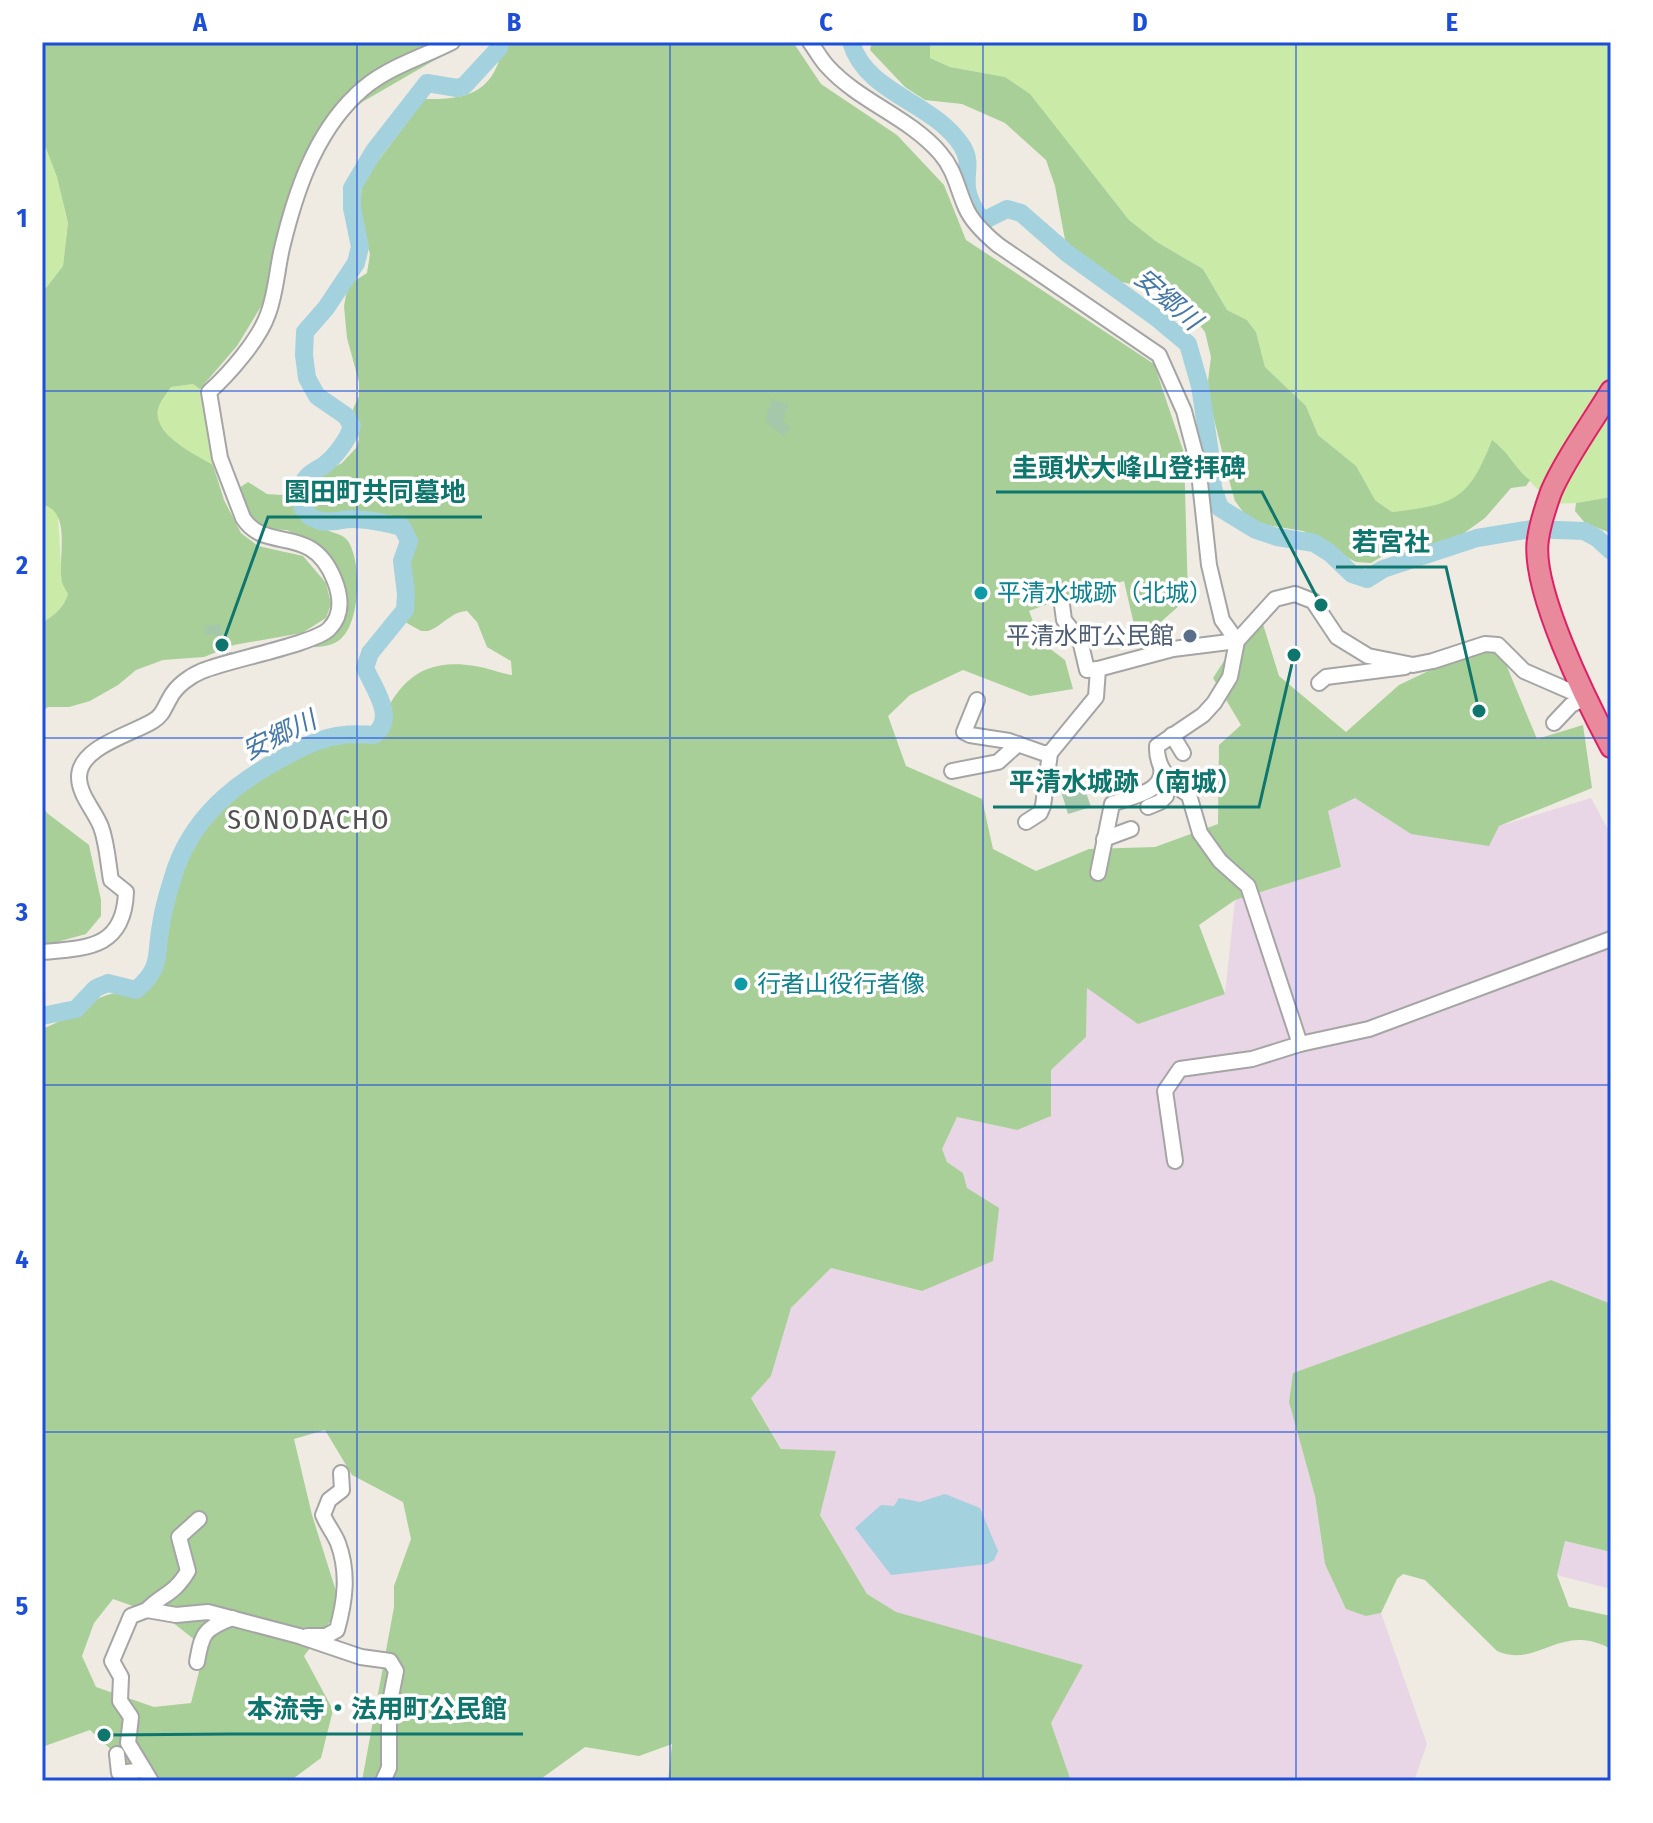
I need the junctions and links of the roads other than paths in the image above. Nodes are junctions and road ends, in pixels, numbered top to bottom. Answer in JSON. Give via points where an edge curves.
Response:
{"nodes":[{"id":1,"x":452,"y":42,"type":"edge"},
{"id":2,"x":810,"y":42,"type":"edge"},
{"id":3,"x":1611,"y":391,"type":"edge"},
{"id":4,"x":1062,"y":605,"type":"dead end"},
{"id":5,"x":1237,"y":641,"type":"junction"},
{"id":6,"x":1413,"y":665,"type":"junction"},
{"id":7,"x":1098,"y":669,"type":"junction"},
{"id":8,"x":1319,"y":683,"type":"dead end"},
{"id":9,"x":1586,"y":698,"type":"junction"},
{"id":10,"x":977,"y":700,"type":"dead end"},
{"id":11,"x":1554,"y":723,"type":"dead end"},
{"id":12,"x":1172,"y":735,"type":"junction"},
{"id":13,"x":1018,"y":744,"type":"junction"},
{"id":14,"x":1611,"y":747,"type":"edge"},
{"id":15,"x":1050,"y":753,"type":"junction"},
{"id":16,"x":1183,"y":753,"type":"dead end"},
{"id":17,"x":952,"y":771,"type":"dead end"},
{"id":18,"x":1161,"y":774,"type":"junction"},
{"id":19,"x":1148,"y":807,"type":"dead end"},
{"id":20,"x":1026,"y":822,"type":"dead end"},
{"id":21,"x":1131,"y":829,"type":"dead end"},
{"id":22,"x":1104,"y":839,"type":"junction"},
{"id":23,"x":1098,"y":873,"type":"dead end"},
{"id":24,"x":1611,"y":939,"type":"edge"},
{"id":25,"x":42,"y":952,"type":"edge"},
{"id":26,"x":1300,"y":1044,"type":"junction"},
{"id":27,"x":1175,"y":1161,"type":"dead end"},
{"id":28,"x":341,"y":1473,"type":"dead end"},
{"id":29,"x":199,"y":1519,"type":"dead end"},
{"id":30,"x":147,"y":1610,"type":"junction"},
{"id":31,"x":232,"y":1618,"type":"junction"},
{"id":32,"x":299,"y":1636,"type":"junction"},
{"id":33,"x":197,"y":1662,"type":"dead end"},
{"id":34,"x":117,"y":1754,"type":"dead end"},
{"id":35,"x":139,"y":1776,"type":"edge"},
{"id":36,"x":383,"y":1781,"type":"edge"}],
"edges":[{"from":1,"to":25,"type":"street","via":[[378,77],[338,116],[308,165],[268,316],[209,392],[220,458],[243,518],[265,535],[298,541],[316,553],[341,600],[337,619],[320,635],[200,671],[171,695],[162,716],[83,762],[79,778],[102,828],[111,880],[126,892],[125,915],[110,937],[89,946]]},
{"from":2,"to":5,"type":"street","via":[[828,67],[941,154],[966,209],[984,233],[1159,355],[1184,411],[1198,464],[1209,565],[1222,620]]},
{"from":3,"to":9,"type":"highway","via":[[1551,494],[1537,541],[1546,598]]},
{"from":4,"to":7,"type":"street","via":[[1064,620],[1080,640],[1087,670]]},
{"from":5,"to":6,"type":"street","via":[[1275,599],[1295,594],[1313,601],[1337,637],[1368,656]]},
{"from":5,"to":7,"type":"street","via":[[1173,649]]},
{"from":5,"to":12,"type":"street","via":[[1230,677],[1214,703]]},
{"from":6,"to":8,"type":"street","via":[[1326,677]]},
{"from":6,"to":9,"type":"street","via":[[1498,645],[1524,671]]},
{"from":7,"to":15,"type":"street","via":[[1096,697]]},
{"from":9,"to":11,"type":"street"},
{"from":9,"to":14,"type":"highway"},
{"from":10,"to":13,"type":"street","via":[[964,732]]},
{"from":12,"to":16,"type":"street"},
{"from":12,"to":18,"type":"street","via":[[1157,746]]},
{"from":13,"to":15,"type":"street"},
{"from":13,"to":17,"type":"street","via":[[998,762]]},
{"from":15,"to":20,"type":"street","via":[[1043,806]]},
{"from":18,"to":19,"type":"street","via":[[1166,796]]},
{"from":18,"to":22,"type":"street","via":[[1149,791],[1112,804]]},
{"from":18,"to":26,"type":"street","via":[[1189,795],[1196,824],[1213,852],[1248,886]]},
{"from":21,"to":22,"type":"street"},
{"from":22,"to":23,"type":"street"},
{"from":24,"to":26,"type":"street","via":[[1369,1029]]},
{"from":26,"to":27,"type":"street","via":[[1252,1059],[1180,1069],[1165,1091]]},
{"from":28,"to":32,"type":"street","via":[[342,1490],[329,1500],[323,1515],[344,1564],[346,1586],[337,1630],[326,1636]]},
{"from":29,"to":30,"type":"street","via":[[179,1537],[188,1571],[168,1596]]},
{"from":30,"to":31,"type":"street"},
{"from":30,"to":35,"type":"street","via":[[131,1616],[112,1661],[121,1677],[120,1701],[131,1717],[128,1743]]},
{"from":31,"to":32,"type":"street"},
{"from":31,"to":33,"type":"street","via":[[211,1626],[201,1637]]},
{"from":32,"to":36,"type":"street","via":[[390,1661],[396,1671],[389,1707],[389,1768]]},
{"from":34,"to":35,"type":"street","via":[[119,1773]]}]}
